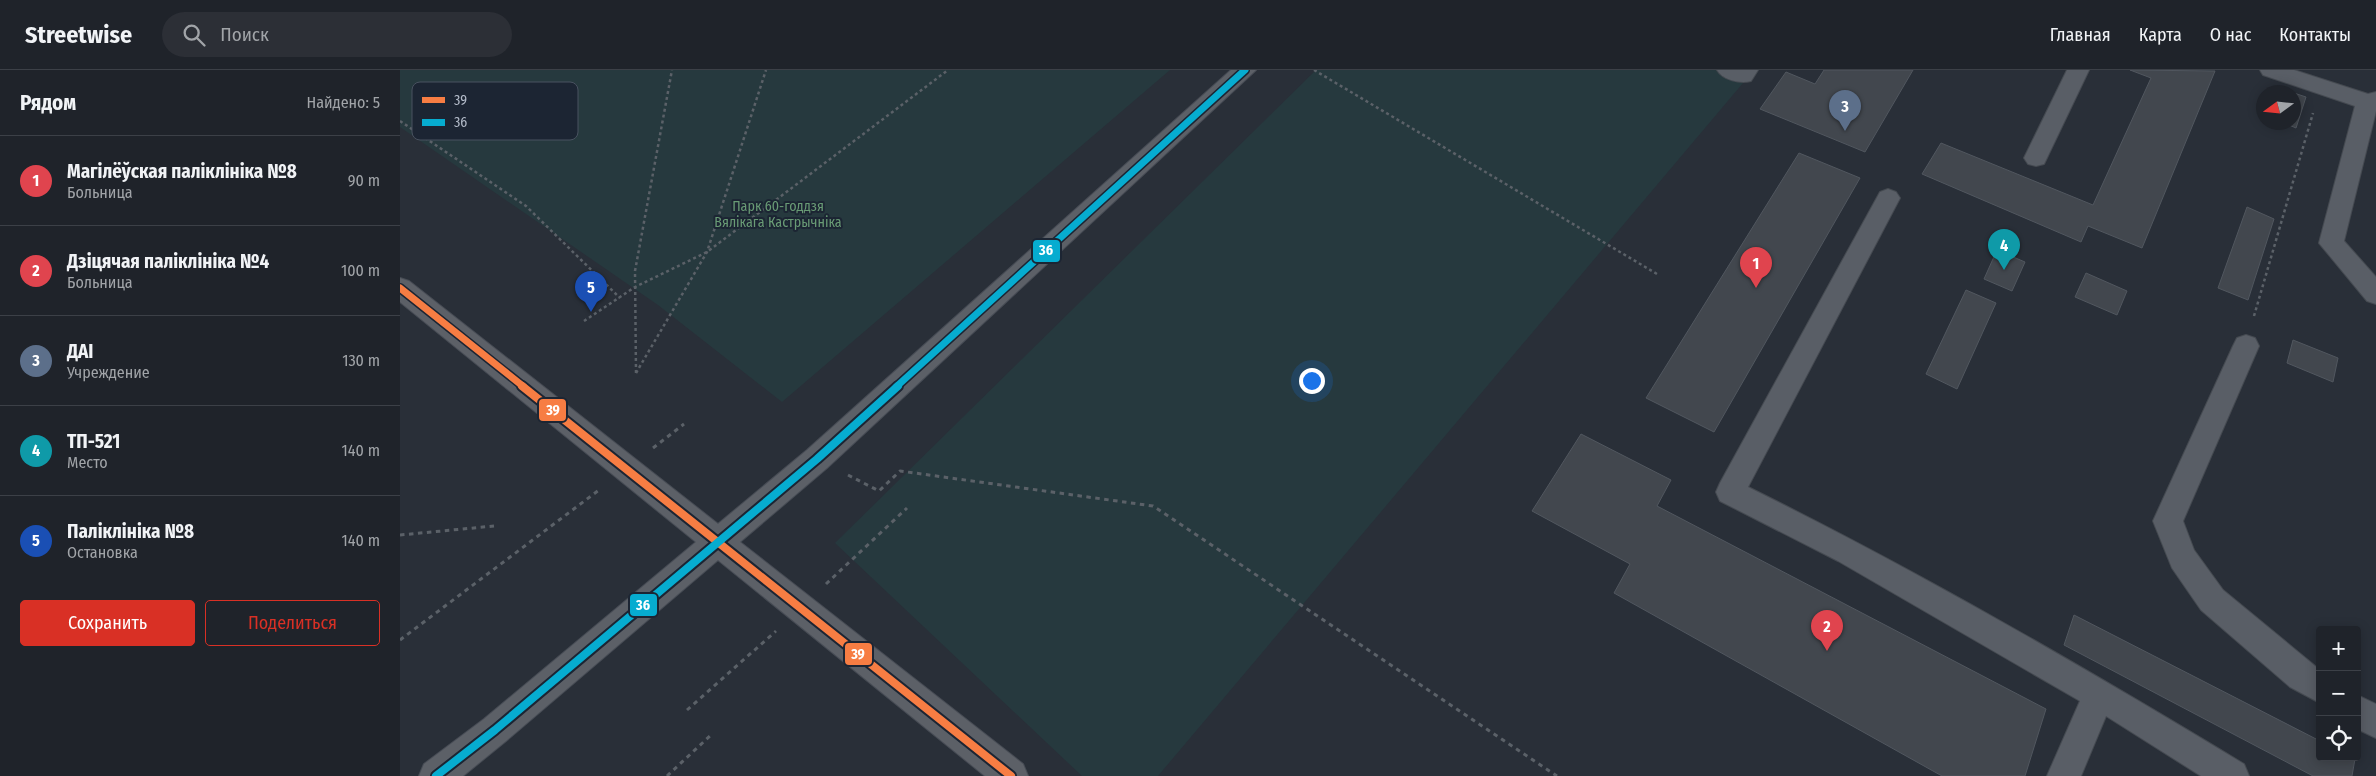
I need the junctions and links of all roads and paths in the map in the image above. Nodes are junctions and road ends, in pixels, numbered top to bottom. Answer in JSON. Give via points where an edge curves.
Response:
{"nodes":[{"id":1,"x":672,"y":70,"type":"edge"},
{"id":2,"x":766,"y":70,"type":"edge"},
{"id":3,"x":948,"y":70,"type":"edge"},
{"id":4,"x":1245,"y":70,"type":"edge"},
{"id":5,"x":1314,"y":70,"type":"edge"},
{"id":6,"x":1728,"y":70,"type":"edge"},
{"id":7,"x":1747,"y":70,"type":"edge"},
{"id":8,"x":2078,"y":70,"type":"edge"},
{"id":9,"x":2271,"y":70,"type":"edge"},
{"id":10,"x":2320,"y":87,"type":"junction"},
{"id":11,"x":2371,"y":101,"type":"edge"},
{"id":12,"x":400,"y":121,"type":"edge"},
{"id":13,"x":412,"y":129,"type":"edge"},
{"id":14,"x":428,"y":140,"type":"edge"},
{"id":15,"x":2036,"y":158,"type":"dead end"},
{"id":16,"x":1888,"y":198,"type":"dead end"},
{"id":17,"x":707,"y":252,"type":"junction"},
{"id":18,"x":1657,"y":274,"type":"dead end"},
{"id":19,"x":636,"y":287,"type":"junction"},
{"id":20,"x":400,"y":288,"type":"edge"},
{"id":21,"x":2376,"y":294,"type":"edge"},
{"id":22,"x":620,"y":298,"type":"junction"},
{"id":23,"x":584,"y":321,"type":"dead end"},
{"id":24,"x":2246,"y":346,"type":"joint"},
{"id":25,"x":684,"y":424,"type":"dead end"},
{"id":26,"x":817,"y":459,"type":"junction"},
{"id":27,"x":626,"y":470,"type":"junction"},
{"id":28,"x":494,"y":526,"type":"dead end"},
{"id":29,"x":400,"y":535,"type":"edge"},
{"id":30,"x":718,"y":542,"type":"junction"},
{"id":31,"x":400,"y":640,"type":"edge"},
{"id":32,"x":2316,"y":685,"type":"edge"},
{"id":33,"x":2099,"y":694,"type":"junction"},
{"id":34,"x":2361,"y":713,"type":"edge"},
{"id":35,"x":2376,"y":722,"type":"edge"},
{"id":36,"x":712,"y":734,"type":"dead end"},
{"id":37,"x":436,"y":776,"type":"edge"},
{"id":38,"x":667,"y":776,"type":"edge"},
{"id":39,"x":1011,"y":776,"type":"edge"},
{"id":40,"x":1557,"y":776,"type":"edge"},
{"id":41,"x":2064,"y":776,"type":"edge"},
{"id":42,"x":2232,"y":776,"type":"edge"}],
"edges":[{"from":1,"to":19,"type":"path","via":[[635,271]]},
{"from":2,"to":17,"type":"path"},
{"from":3,"to":17,"type":"path"},
{"from":4,"to":26,"type":"main road"},
{"from":5,"to":18,"type":"path"},
{"from":6,"to":7,"type":"lane","via":[[1743,76]]},
{"from":8,"to":15,"type":"lane"},
{"from":9,"to":10,"type":"lane"},
{"from":10,"to":11,"type":"lane"},
{"from":10,"to":24,"type":"path"},
{"from":11,"to":21,"type":"lane","via":[[2331,243]]},
{"from":12,"to":13,"type":"path"},
{"from":14,"to":22,"type":"path","via":[[526,206]]},
{"from":16,"to":33,"type":"lane","via":[[1730,492],[1848,551]]},
{"from":17,"to":19,"type":"path"},
{"from":17,"to":19,"type":"path","via":[[636,373]]},
{"from":19,"to":22,"type":"path"},
{"from":20,"to":27,"type":"main road"},
{"from":22,"to":23,"type":"path"},
{"from":24,"to":32,"type":"lane","via":[[2168,521],[2182,558],[2212,600]]},
{"from":25,"to":27,"type":"path"},
{"from":26,"to":30,"type":"main road"},
{"from":26,"to":40,"type":"path","via":[[879,491],[900,471],[1153,506]]},
{"from":27,"to":30,"type":"main road"},
{"from":27,"to":31,"type":"path"},
{"from":28,"to":29,"type":"path"},
{"from":30,"to":37,"type":"main road"},
{"from":30,"to":39,"type":"main road"},
{"from":33,"to":41,"type":"lane"},
{"from":33,"to":42,"type":"lane"},
{"from":34,"to":35,"type":"lane"},
{"from":36,"to":38,"type":"path"}]}
